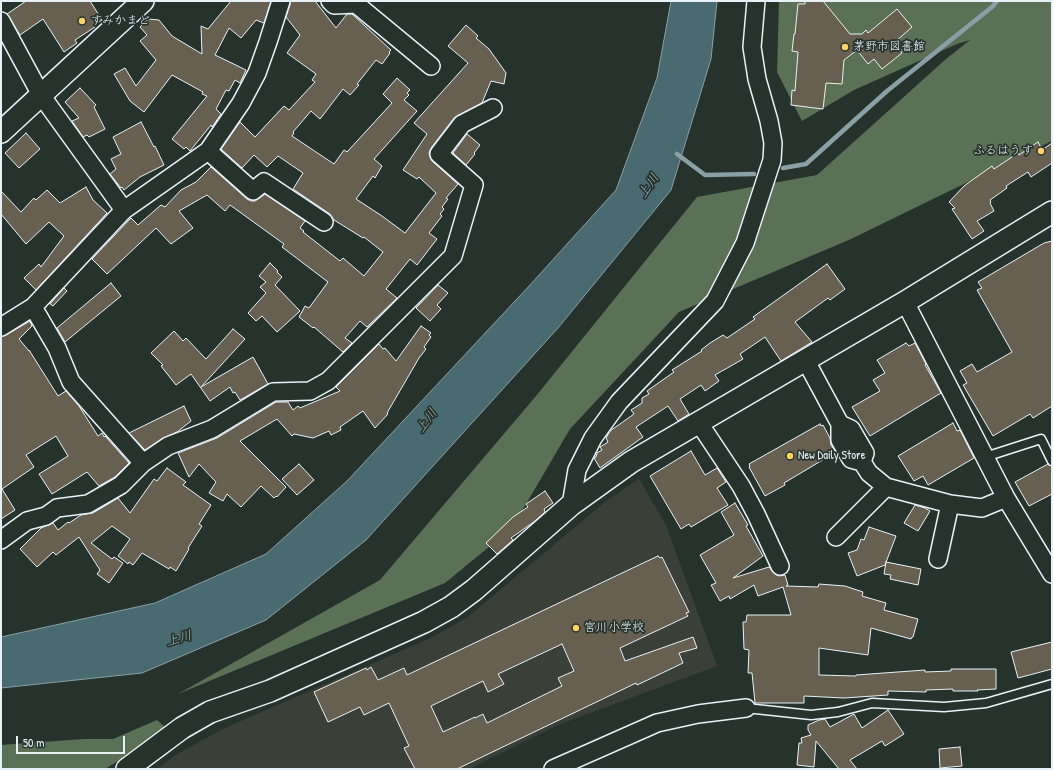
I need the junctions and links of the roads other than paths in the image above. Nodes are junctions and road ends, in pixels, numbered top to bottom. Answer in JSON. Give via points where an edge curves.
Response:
{"nodes":[{"id":1,"x":144,"y":1,"type":"edge"},
{"id":2,"x":280,"y":1,"type":"edge"},
{"id":3,"x":330,"y":1,"type":"edge"},
{"id":4,"x":756,"y":1,"type":"edge"},
{"id":5,"x":1,"y":21,"type":"edge"},
{"id":6,"x":431,"y":66,"type":"dead end"},
{"id":7,"x":40,"y":95,"type":"junction"},
{"id":8,"x":493,"y":108,"type":"dead end"},
{"id":9,"x":1,"y":132,"type":"edge"},
{"id":10,"x":208,"y":151,"type":"junction"},
{"id":11,"x":124,"y":210,"type":"junction"},
{"id":12,"x":1052,"y":212,"type":"edge"},
{"id":13,"x":324,"y":222,"type":"dead end"},
{"id":14,"x":905,"y":302,"type":"junction"},
{"id":15,"x":32,"y":307,"type":"junction"},
{"id":16,"x":1,"y":327,"type":"edge"},
{"id":17,"x":806,"y":361,"type":"junction"},
{"id":18,"x":699,"y":423,"type":"junction"},
{"id":19,"x":985,"y":457,"type":"junction"},
{"id":20,"x":1052,"y":461,"type":"edge"},
{"id":21,"x":143,"y":462,"type":"junction"},
{"id":22,"x":886,"y":487,"type":"junction"},
{"id":23,"x":1006,"y":498,"type":"junction"},
{"id":24,"x":950,"y":504,"type":"junction"},
{"id":25,"x":570,"y":505,"type":"junction"},
{"id":26,"x":836,"y":537,"type":"dead end"},
{"id":27,"x":1,"y":540,"type":"edge"},
{"id":28,"x":938,"y":558,"type":"dead end"},
{"id":29,"x":780,"y":566,"type":"dead end"},
{"id":30,"x":1052,"y":574,"type":"edge"},
{"id":31,"x":1052,"y":684,"type":"edge"},
{"id":32,"x":746,"y":708,"type":"joint"},
{"id":33,"x":127,"y":769,"type":"edge"},
{"id":34,"x":553,"y":769,"type":"edge"}],
"edges":[{"from":1,"to":7,"type":"street"},
{"from":2,"to":10,"type":"street","via":[[268,42],[242,103]]},
{"from":3,"to":6,"type":"street","via":[[334,5],[356,4]]},
{"from":4,"to":25,"type":"street","via":[[752,47],[773,143],[772,160],[745,243],[715,302],[619,402],[593,438],[577,470]]},
{"from":5,"to":7,"type":"street"},
{"from":7,"to":9,"type":"street"},
{"from":7,"to":11,"type":"street"},
{"from":8,"to":21,"type":"street","via":[[462,124],[439,154],[474,185],[452,256],[433,277],[328,381],[310,391],[273,392],[212,429],[168,446]]},
{"from":10,"to":11,"type":"street"},
{"from":10,"to":13,"type":"street","via":[[252,191],[264,182]]},
{"from":11,"to":15,"type":"street"},
{"from":12,"to":14,"type":"street"},
{"from":14,"to":17,"type":"street"},
{"from":14,"to":19,"type":"street"},
{"from":15,"to":16,"type":"street"},
{"from":15,"to":21,"type":"street","via":[[57,348],[71,382]]},
{"from":17,"to":18,"type":"street"},
{"from":17,"to":22,"type":"street","via":[[840,424],[840,440],[851,459],[862,462],[869,473]]},
{"from":18,"to":25,"type":"street","via":[[631,462]]},
{"from":18,"to":29,"type":"street","via":[[741,486]]},
{"from":19,"to":20,"type":"lane","via":[[1041,439]]},
{"from":19,"to":23,"type":"street"},
{"from":21,"to":27,"type":"street","via":[[122,485],[88,504],[57,508],[46,516],[27,521]]},
{"from":22,"to":24,"type":"street"},
{"from":22,"to":26,"type":"street"},
{"from":23,"to":24,"type":"street","via":[[982,508]]},
{"from":23,"to":30,"type":"street"},
{"from":24,"to":28,"type":"street"},
{"from":25,"to":33,"type":"street","via":[[474,590],[451,607],[424,622],[270,691],[210,712],[182,728]]},
{"from":31,"to":32,"type":"lane","via":[[986,703],[944,707],[872,703],[838,712],[811,715]]},
{"from":32,"to":34,"type":"street","via":[[698,714],[657,723]]}]}
